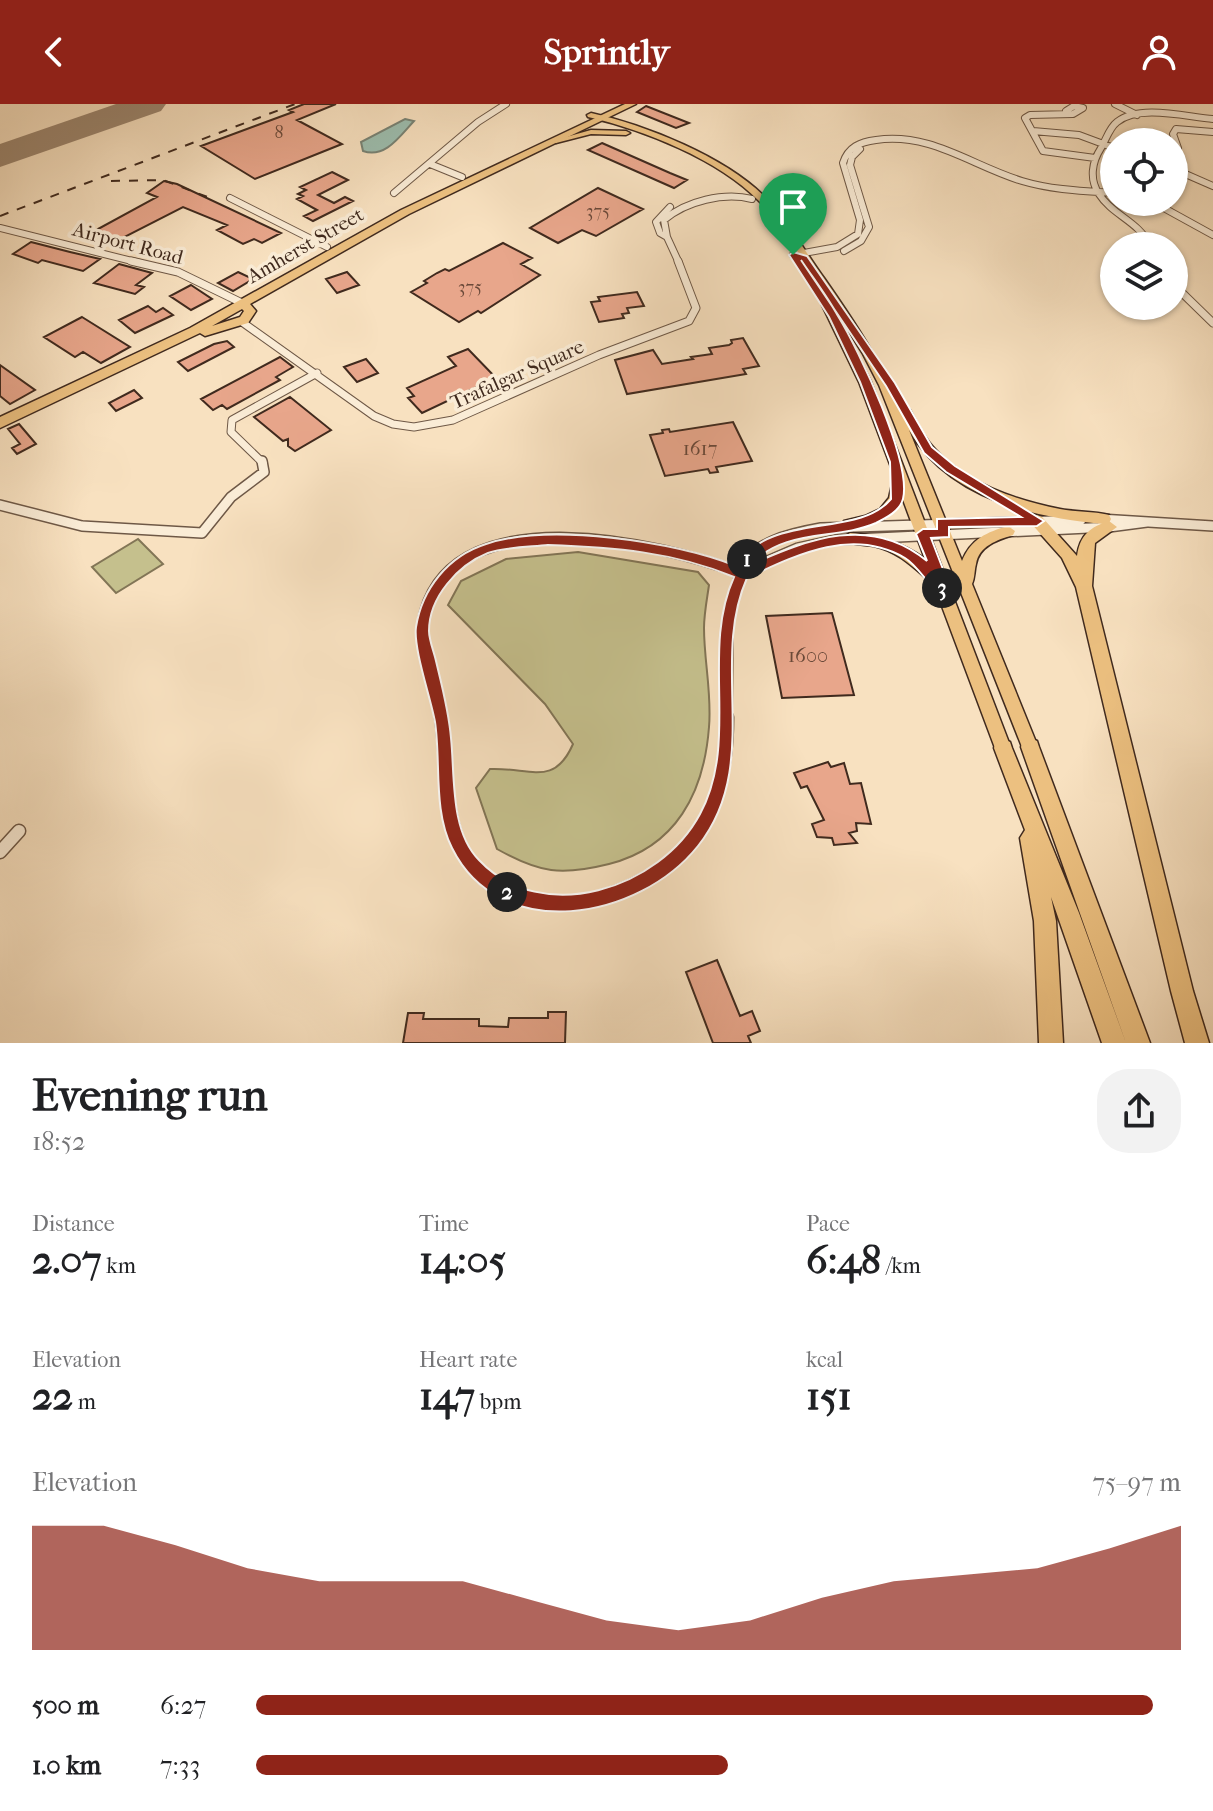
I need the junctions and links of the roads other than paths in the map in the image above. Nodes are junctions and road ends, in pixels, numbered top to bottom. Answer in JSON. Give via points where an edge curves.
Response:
{"nodes":[{"id":1,"x":506,"y":104,"type":"edge"},
{"id":2,"x":614,"y":104,"type":"edge"},
{"id":3,"x":1115,"y":104,"type":"edge"},
{"id":4,"x":628,"y":106,"type":"edge"},
{"id":5,"x":1068,"y":114,"type":"dead end"},
{"id":6,"x":1137,"y":115,"type":"junction"},
{"id":7,"x":598,"y":118,"type":"junction"},
{"id":8,"x":1213,"y":119,"type":"edge"},
{"id":9,"x":1112,"y":128,"type":"edge"},
{"id":10,"x":1188,"y":130,"type":"edge"},
{"id":11,"x":1033,"y":131,"type":"junction"},
{"id":12,"x":1213,"y":132,"type":"edge"},
{"id":13,"x":640,"y":134,"type":"junction"},
{"id":14,"x":556,"y":141,"type":"junction"},
{"id":15,"x":1100,"y":143,"type":"edge"},
{"id":16,"x":1100,"y":151,"type":"edge"},
{"id":17,"x":1095,"y":158,"type":"junction"},
{"id":18,"x":430,"y":164,"type":"junction"},
{"id":19,"x":1188,"y":175,"type":"edge"},
{"id":20,"x":462,"y":177,"type":"junction"},
{"id":21,"x":1213,"y":186,"type":"edge"},
{"id":22,"x":744,"y":188,"type":"junction"},
{"id":23,"x":1095,"y":192,"type":"junction"},
{"id":24,"x":1100,"y":192,"type":"edge"},
{"id":25,"x":394,"y":193,"type":"dead end"},
{"id":26,"x":230,"y":198,"type":"dead end"},
{"id":27,"x":752,"y":199,"type":"junction"},
{"id":28,"x":1184,"y":216,"type":"edge"},
{"id":29,"x":0,"y":228,"type":"edge"},
{"id":30,"x":1142,"y":232,"type":"edge"},
{"id":31,"x":1213,"y":235,"type":"edge"},
{"id":32,"x":667,"y":237,"type":"junction"},
{"id":33,"x":327,"y":247,"type":"junction"},
{"id":34,"x":800,"y":255,"type":"junction"},
{"id":35,"x":1188,"y":299,"type":"edge"},
{"id":36,"x":240,"y":302,"type":"junction"},
{"id":37,"x":242,"y":322,"type":"junction"},
{"id":38,"x":1213,"y":323,"type":"edge"},
{"id":39,"x":183,"y":337,"type":"junction"},
{"id":40,"x":874,"y":363,"type":"junction"},
{"id":41,"x":317,"y":373,"type":"junction"},
{"id":42,"x":0,"y":416,"type":"edge"},
{"id":43,"x":0,"y":423,"type":"edge"},
{"id":44,"x":896,"y":462,"type":"junction"},
{"id":45,"x":983,"y":487,"type":"junction"},
{"id":46,"x":0,"y":505,"type":"edge"},
{"id":47,"x":1107,"y":523,"type":"junction"},
{"id":48,"x":1042,"y":525,"type":"junction"},
{"id":49,"x":1213,"y":526,"type":"edge"},
{"id":50,"x":920,"y":528,"type":"junction"},
{"id":51,"x":943,"y":528,"type":"junction"},
{"id":52,"x":1008,"y":531,"type":"junction"},
{"id":53,"x":850,"y":532,"type":"junction"},
{"id":54,"x":742,"y":574,"type":"junction"},
{"id":55,"x":944,"y":590,"type":"junction"},
{"id":56,"x":972,"y":600,"type":"junction"},
{"id":57,"x":1092,"y":615,"type":"junction"},
{"id":58,"x":1030,"y":747,"type":"joint"},
{"id":59,"x":1003,"y":748,"type":"junction"},
{"id":60,"x":19,"y":831,"type":"dead end"},
{"id":61,"x":0,"y":852,"type":"edge"},
{"id":62,"x":1051,"y":1043,"type":"edge"},
{"id":63,"x":1114,"y":1043,"type":"edge"},
{"id":64,"x":1138,"y":1043,"type":"edge"},
{"id":65,"x":1197,"y":1043,"type":"edge"}],
"edges":[{"from":1,"to":18,"type":"street"},
{"from":2,"to":7,"type":"highway","name":"Amherst Street"},
{"from":3,"to":6,"type":"street"},
{"from":4,"to":7,"type":"highway","name":"Amherst Street"},
{"from":4,"to":13,"type":"main road","via":[[620,115]]},
{"from":5,"to":11,"type":"street","via":[[1027,115]]},
{"from":6,"to":8,"type":"street"},
{"from":6,"to":9,"type":"street"},
{"from":7,"to":13,"type":"main road"},
{"from":7,"to":14,"type":"highway","name":"Amherst Street"},
{"from":7,"to":20,"type":"highway","name":"Amherst Street"},
{"from":10,"to":12,"type":"street"},
{"from":11,"to":15,"type":"street","via":[[1079,135]]},
{"from":11,"to":17,"type":"street","via":[[1041,150]]},
{"from":13,"to":14,"type":"main road","via":[[595,131]]},
{"from":13,"to":22,"type":"main road"},
{"from":14,"to":36,"type":"highway","name":"Amherst Street","via":[[381,224]]},
{"from":16,"to":17,"type":"street"},
{"from":17,"to":23,"type":"street"},
{"from":18,"to":20,"type":"street"},
{"from":18,"to":25,"type":"street"},
{"from":19,"to":21,"type":"street"},
{"from":20,"to":33,"type":"highway","name":"Amherst Street"},
{"from":22,"to":27,"type":"main road"},
{"from":22,"to":32,"type":"street","name":"Trafalgar Square","via":[[667,209],[656,222]]},
{"from":22,"to":34,"type":"main road","via":[[769,207]]},
{"from":23,"to":24,"type":"street"},
{"from":23,"to":30,"type":"street"},
{"from":23,"to":34,"type":"street","via":[[1061,193],[1012,182],[926,144],[872,144],[851,159],[869,223],[865,237],[839,253]]},
{"from":26,"to":33,"type":"street"},
{"from":27,"to":32,"type":"street","via":[[732,196],[674,211],[664,220]]},
{"from":27,"to":34,"type":"main road"},
{"from":28,"to":31,"type":"street"},
{"from":29,"to":36,"type":"street","name":"Airport Road","via":[[178,272]]},
{"from":32,"to":41,"type":"street","name":"Trafalgar Square","via":[[696,308],[689,321],[453,420],[414,427],[386,421]]},
{"from":33,"to":36,"type":"highway","name":"Amherst Street"},
{"from":34,"to":40,"type":"main road"},
{"from":34,"to":44,"type":"main road","via":[[852,352]]},
{"from":35,"to":38,"type":"street"},
{"from":36,"to":37,"type":"highway","via":[[250,313]]},
{"from":36,"to":39,"type":"highway","name":"Amherst Street"},
{"from":36,"to":42,"type":"highway","name":"Amherst Street"},
{"from":37,"to":39,"type":"highway"},
{"from":37,"to":41,"type":"street","name":"Trafalgar Square"},
{"from":39,"to":43,"type":"highway","name":"Amherst Street"},
{"from":40,"to":45,"type":"main road","via":[[928,450]]},
{"from":40,"to":51,"type":"main road"},
{"from":41,"to":46,"type":"street","via":[[232,420],[234,436],[265,467],[202,533],[82,526]]},
{"from":44,"to":50,"type":"main road"},
{"from":44,"to":53,"type":"main road","via":[[899,489],[893,505]]},
{"from":45,"to":47,"type":"main road","via":[[1049,511]]},
{"from":45,"to":48,"type":"main road"},
{"from":47,"to":48,"type":"street"},
{"from":47,"to":49,"type":"street"},
{"from":47,"to":57,"type":"highway","via":[[1086,547]]},
{"from":48,"to":51,"type":"street"},
{"from":48,"to":52,"type":"street"},
{"from":48,"to":57,"type":"highway","via":[[1076,567]]},
{"from":50,"to":51,"type":"street"},
{"from":50,"to":53,"type":"street"},
{"from":50,"to":55,"type":"main road"},
{"from":51,"to":52,"type":"street"},
{"from":51,"to":56,"type":"main road"},
{"from":52,"to":56,"type":"main road","via":[[987,539],[970,554]]},
{"from":53,"to":54,"type":"street"},
{"from":53,"to":54,"type":"street","via":[[811,530],[782,538],[751,556]]},
{"from":53,"to":55,"type":"main road","via":[[905,552]]},
{"from":54,"to":54,"type":"street","via":[[727,621],[723,777],[691,841],[641,883],[586,902],[536,902],[509,893],[482,875],[462,853],[452,822],[443,725],[423,642],[426,609],[446,575],[489,547],[548,540],[656,549]]},
{"from":55,"to":59,"type":"main road"},
{"from":56,"to":58,"type":"main road"},
{"from":57,"to":65,"type":"highway"},
{"from":58,"to":64,"type":"highway"},
{"from":59,"to":62,"type":"highway","via":[[1043,898]]},
{"from":59,"to":63,"type":"highway"},
{"from":60,"to":61,"type":"street"}]}
